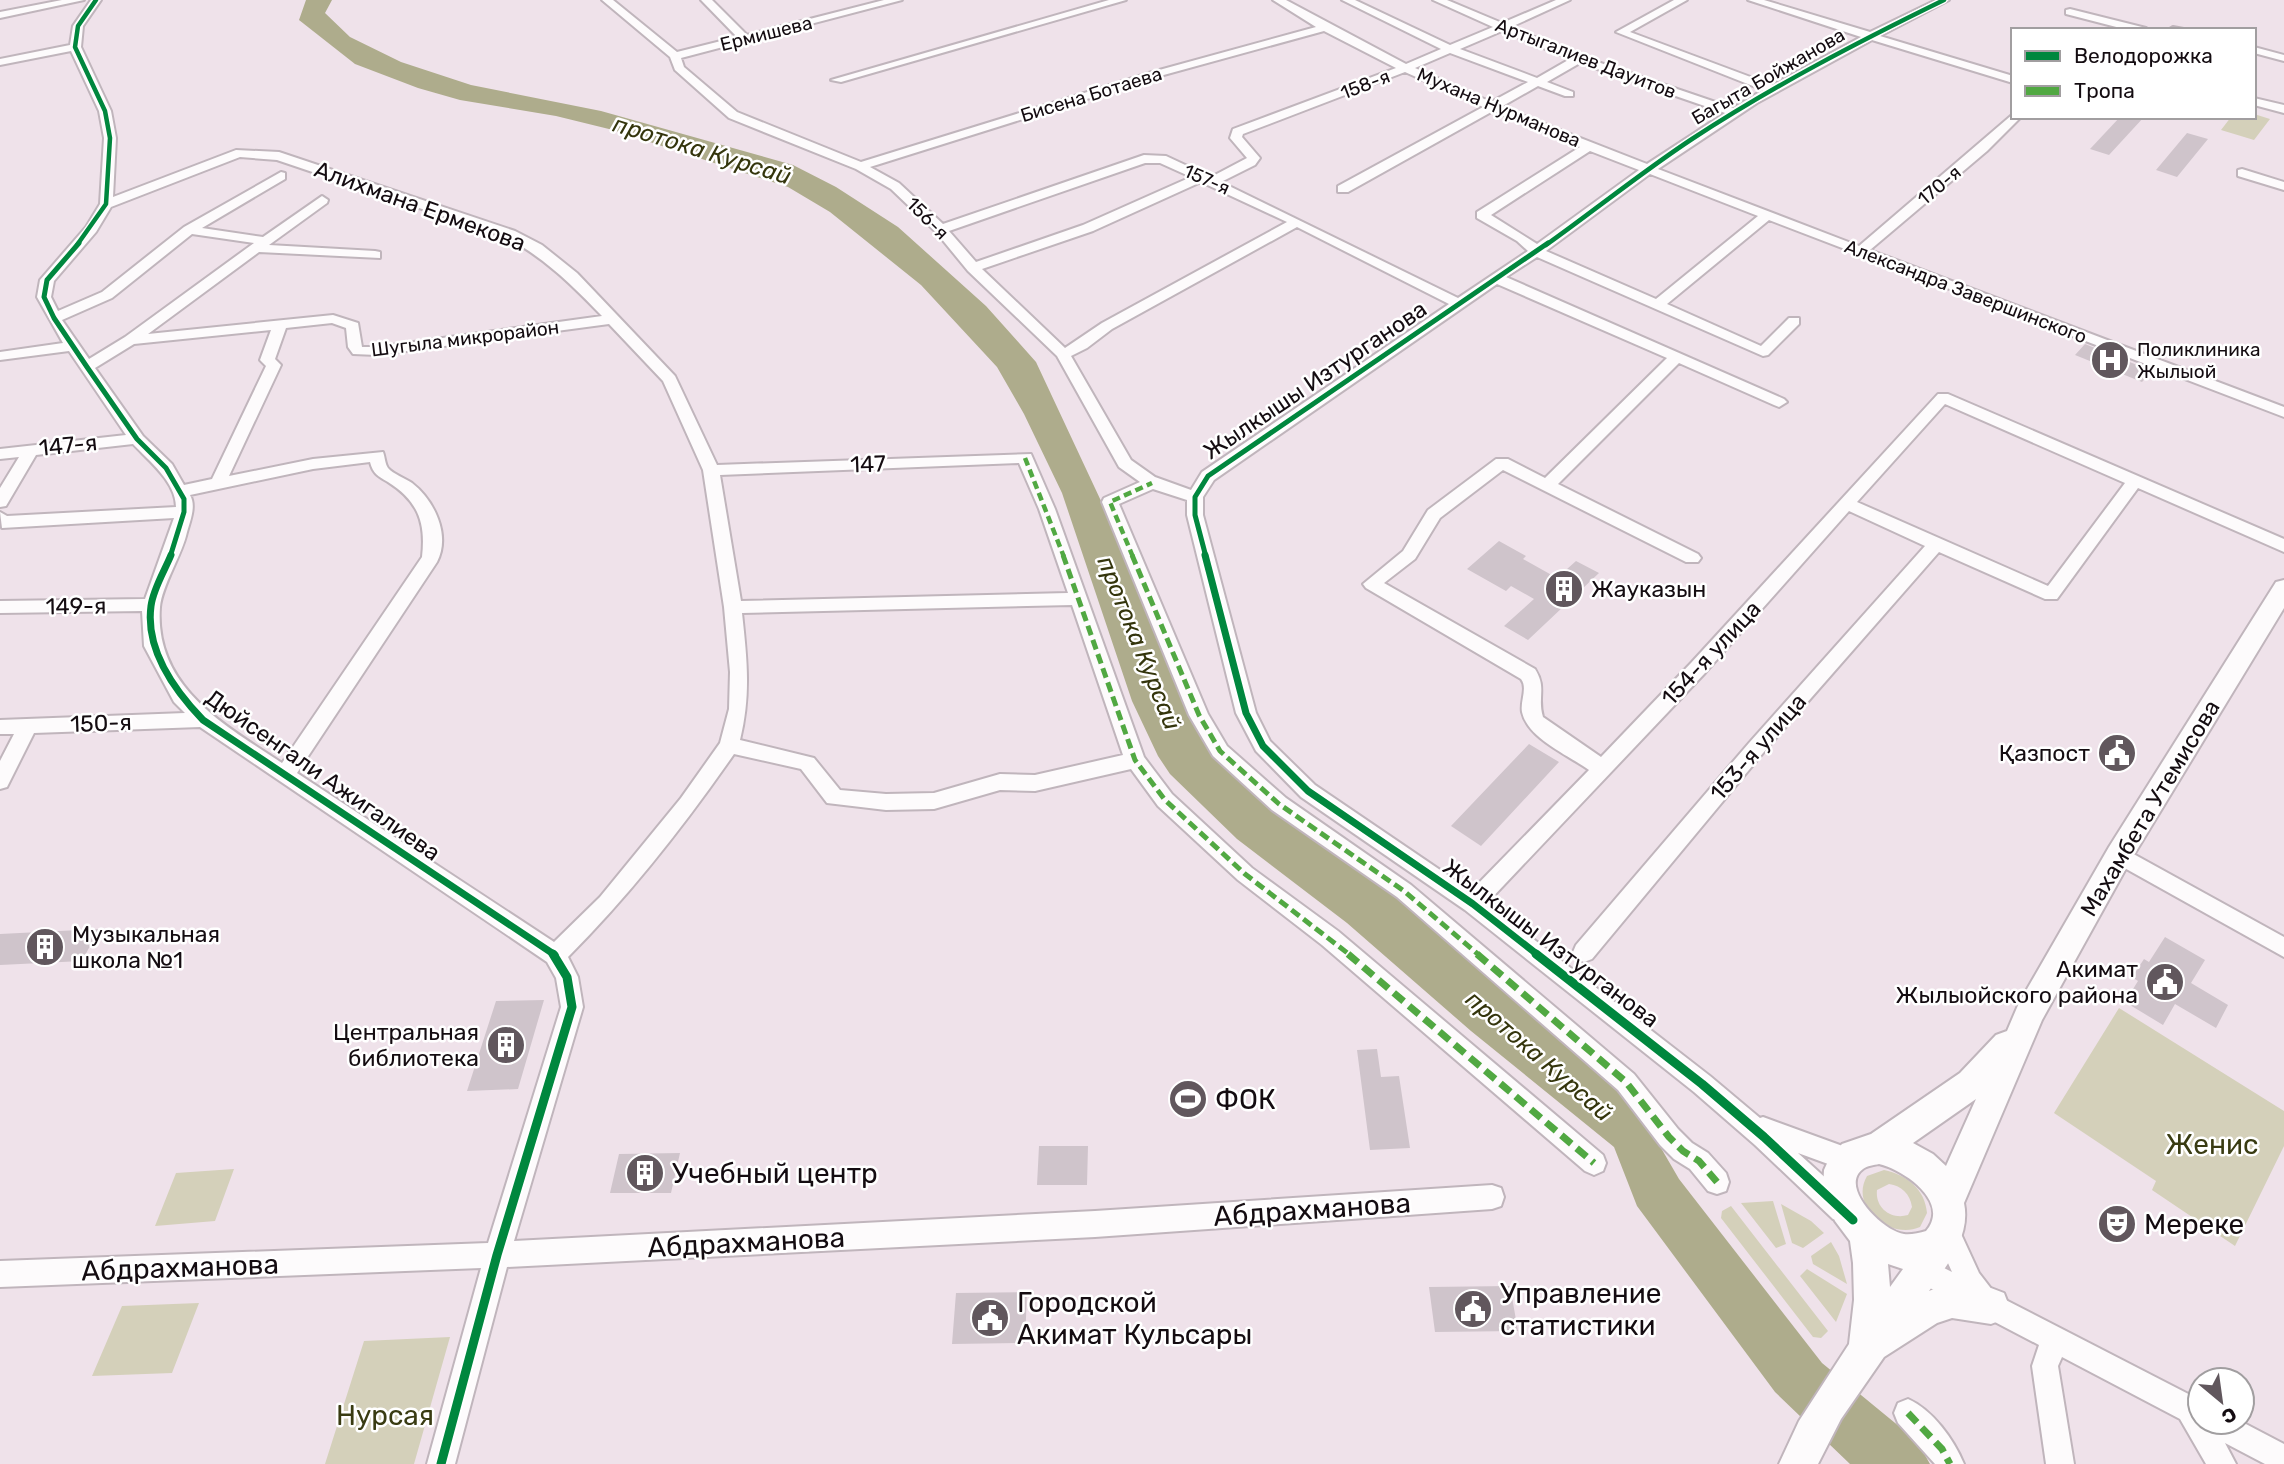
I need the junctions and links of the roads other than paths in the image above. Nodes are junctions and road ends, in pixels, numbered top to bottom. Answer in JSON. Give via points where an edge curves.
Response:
{"nodes":[{"id":1,"x":79,"y":0,"type":"edge"},
{"id":2,"x":96,"y":0,"type":"edge"},
{"id":3,"x":607,"y":0,"type":"edge"},
{"id":4,"x":706,"y":0,"type":"edge"},
{"id":5,"x":897,"y":0,"type":"edge"},
{"id":6,"x":1121,"y":0,"type":"edge"},
{"id":7,"x":1278,"y":0,"type":"edge"},
{"id":8,"x":1347,"y":0,"type":"edge"},
{"id":9,"x":1438,"y":0,"type":"edge"},
{"id":10,"x":1565,"y":0,"type":"edge"},
{"id":11,"x":1682,"y":0,"type":"edge"},
{"id":12,"x":1753,"y":0,"type":"edge"},
{"id":13,"x":1787,"y":0,"type":"edge"},
{"id":14,"x":1944,"y":0,"type":"edge"},
{"id":15,"x":1775,"y":7,"type":"junction"},
{"id":16,"x":2070,"y":12,"type":"dead end"},
{"id":17,"x":0,"y":15,"type":"edge"},
{"id":18,"x":1502,"y":27,"type":"junction"},
{"id":19,"x":1324,"y":28,"type":"junction"},
{"id":20,"x":2135,"y":28,"type":"edge"},
{"id":21,"x":1869,"y":36,"type":"junction"},
{"id":22,"x":745,"y":39,"type":"junction"},
{"id":23,"x":75,"y":47,"type":"junction"},
{"id":24,"x":1450,"y":49,"type":"junction"},
{"id":25,"x":2256,"y":51,"type":"edge"},
{"id":26,"x":675,"y":56,"type":"junction"},
{"id":27,"x":2284,"y":58,"type":"edge"},
{"id":28,"x":1579,"y":59,"type":"junction"},
{"id":29,"x":0,"y":62,"type":"edge"},
{"id":30,"x":1406,"y":68,"type":"junction"},
{"id":31,"x":2011,"y":79,"type":"edge"},
{"id":32,"x":837,"y":80,"type":"dead end"},
{"id":33,"x":1536,"y":83,"type":"junction"},
{"id":34,"x":1774,"y":90,"type":"junction"},
{"id":35,"x":1569,"y":94,"type":"dead end"},
{"id":36,"x":2256,"y":101,"type":"edge"},
{"id":37,"x":1495,"y":106,"type":"junction"},
{"id":38,"x":2284,"y":109,"type":"edge"},
{"id":39,"x":1734,"y":113,"type":"junction"},
{"id":40,"x":2013,"y":119,"type":"edge"},
{"id":41,"x":1591,"y":145,"type":"junction"},
{"id":42,"x":860,"y":166,"type":"junction"},
{"id":43,"x":1649,"y":169,"type":"junction"},
{"id":44,"x":2242,"y":173,"type":"dead end"},
{"id":45,"x":281,"y":176,"type":"dead end"},
{"id":46,"x":1206,"y":180,"type":"junction"},
{"id":47,"x":2284,"y":186,"type":"edge"},
{"id":48,"x":1343,"y":189,"type":"dead end"},
{"id":49,"x":323,"y":200,"type":"dead end"},
{"id":50,"x":106,"y":204,"type":"junction"},
{"id":51,"x":1767,"y":215,"type":"junction"},
{"id":52,"x":1297,"y":222,"type":"junction"},
{"id":53,"x":941,"y":229,"type":"junction"},
{"id":54,"x":189,"y":230,"type":"junction"},
{"id":55,"x":261,"y":244,"type":"junction"},
{"id":56,"x":1861,"y":251,"type":"junction"},
{"id":57,"x":1538,"y":252,"type":"junction"},
{"id":58,"x":375,"y":256,"type":"dead end"},
{"id":59,"x":974,"y":268,"type":"junction"},
{"id":60,"x":1496,"y":278,"type":"junction"},
{"id":61,"x":1460,"y":304,"type":"junction"},
{"id":62,"x":1656,"y":306,"type":"junction"},
{"id":63,"x":54,"y":318,"type":"junction"},
{"id":64,"x":613,"y":319,"type":"junction"},
{"id":65,"x":1794,"y":321,"type":"dead end"},
{"id":66,"x":280,"y":325,"type":"junction"},
{"id":67,"x":130,"y":340,"type":"junction"},
{"id":68,"x":73,"y":346,"type":"junction"},
{"id":69,"x":1063,"y":354,"type":"junction"},
{"id":70,"x":0,"y":356,"type":"edge"},
{"id":71,"x":1677,"y":357,"type":"junction"},
{"id":72,"x":87,"y":367,"type":"junction"},
{"id":73,"x":1779,"y":402,"type":"dead end"},
{"id":74,"x":2284,"y":412,"type":"edge"},
{"id":75,"x":137,"y":439,"type":"junction"},
{"id":76,"x":32,"y":449,"type":"junction"},
{"id":77,"x":0,"y":454,"type":"edge"},
{"id":78,"x":711,"y":470,"type":"junction"},
{"id":79,"x":2136,"y":481,"type":"junction"},
{"id":80,"x":218,"y":483,"type":"junction"},
{"id":81,"x":1152,"y":483,"type":"junction"},
{"id":82,"x":1548,"y":485,"type":"junction"},
{"id":83,"x":181,"y":491,"type":"junction"},
{"id":84,"x":1195,"y":497,"type":"junction"},
{"id":85,"x":0,"y":502,"type":"edge"},
{"id":86,"x":1847,"y":504,"type":"junction"},
{"id":87,"x":184,"y":512,"type":"junction"},
{"id":88,"x":0,"y":518,"type":"edge"},
{"id":89,"x":1936,"y":544,"type":"junction"},
{"id":90,"x":2284,"y":545,"type":"edge"},
{"id":91,"x":1692,"y":558,"type":"dead end"},
{"id":92,"x":2284,"y":588,"type":"edge"},
{"id":93,"x":1077,"y":599,"type":"junction"},
{"id":94,"x":151,"y":605,"type":"junction"},
{"id":95,"x":0,"y":607,"type":"edge"},
{"id":96,"x":733,"y":607,"type":"junction"},
{"id":97,"x":203,"y":720,"type":"junction"},
{"id":98,"x":28,"y":725,"type":"junction"},
{"id":99,"x":0,"y":726,"type":"edge"},
{"id":100,"x":729,"y":745,"type":"junction"},
{"id":101,"x":1135,"y":760,"type":"junction"},
{"id":102,"x":1603,"y":769,"type":"junction"},
{"id":103,"x":285,"y":775,"type":"junction"},
{"id":104,"x":0,"y":781,"type":"edge"},
{"id":105,"x":2119,"y":855,"type":"junction"},
{"id":106,"x":1473,"y":904,"type":"junction"},
{"id":107,"x":2284,"y":948,"type":"edge"},
{"id":108,"x":1584,"y":952,"type":"dead end"},
{"id":109,"x":555,"y":955,"type":"junction"},
{"id":110,"x":2020,"y":1031,"type":"junction"},
{"id":111,"x":1743,"y":1118,"type":"junction"},
{"id":112,"x":1860,"y":1151,"type":"junction"},
{"id":113,"x":1594,"y":1163,"type":"dead end"},
{"id":114,"x":1796,"y":1167,"type":"junction"},
{"id":115,"x":1717,"y":1182,"type":"dead end"},
{"id":116,"x":1492,"y":1197,"type":"dead end"},
{"id":117,"x":1868,"y":1233,"type":"junction"},
{"id":118,"x":1939,"y":1237,"type":"junction"},
{"id":119,"x":497,"y":1255,"type":"junction"},
{"id":120,"x":0,"y":1274,"type":"edge"},
{"id":121,"x":1991,"y":1306,"type":"junction"},
{"id":122,"x":2054,"y":1341,"type":"junction"},
{"id":123,"x":1855,"y":1364,"type":"junction"},
{"id":124,"x":2186,"y":1408,"type":"edge"},
{"id":125,"x":1908,"y":1413,"type":"dead end"},
{"id":126,"x":2210,"y":1436,"type":"edge"},
{"id":127,"x":2240,"y":1436,"type":"edge"},
{"id":128,"x":2284,"y":1459,"type":"edge"},
{"id":129,"x":1798,"y":1461,"type":"edge"},
{"id":130,"x":440,"y":1464,"type":"edge"},
{"id":131,"x":1950,"y":1464,"type":"edge"},
{"id":132,"x":2060,"y":1464,"type":"edge"},
{"id":133,"x":2222,"y":1464,"type":"edge"}],
"edges":[{"from":1,"to":17,"type":"street"},
{"from":2,"to":23,"type":"street","via":[[78,26]]},
{"from":3,"to":26,"type":"street","name":"156-я"},
{"from":4,"to":22,"type":"street"},
{"from":5,"to":22,"type":"street","name":"Ермишева"},
{"from":6,"to":32,"type":"street"},
{"from":7,"to":19,"type":"street","name":"Мухана Нурманова"},
{"from":8,"to":24,"type":"street"},
{"from":9,"to":18,"type":"street","name":"Артыгалиев Дауитов"},
{"from":10,"to":18,"type":"street","name":"158-я"},
{"from":11,"to":34,"type":"street","via":[[1621,32]]},
{"from":12,"to":15,"type":"street"},
{"from":13,"to":15,"type":"street"},
{"from":14,"to":21,"type":"street","name":"Багыта Бойжанова"},
{"from":15,"to":21,"type":"street"},
{"from":16,"to":20,"type":"street"},
{"from":18,"to":24,"type":"street","name":"158-я"},
{"from":18,"to":28,"type":"street","name":"Артыгалиев Дауитов"},
{"from":19,"to":30,"type":"street","name":"Мухана Нурманова"},
{"from":19,"to":42,"type":"street","name":"Бисена Ботаева","via":[[1156,74]]},
{"from":21,"to":31,"type":"street"},
{"from":21,"to":34,"type":"street","name":"Багыта Бойжанова"},
{"from":22,"to":26,"type":"street","name":"Ермишева"},
{"from":23,"to":29,"type":"street"},
{"from":23,"to":50,"type":"street","name":"Дюйсенгали Ажигалиева","via":[[105,111],[110,138]]},
{"from":24,"to":30,"type":"street","name":"158-я"},
{"from":24,"to":33,"type":"street"},
{"from":25,"to":27,"type":"street"},
{"from":26,"to":42,"type":"street","name":"156-я","via":[[679,68],[733,115]]},
{"from":28,"to":33,"type":"street"},
{"from":28,"to":39,"type":"street","name":"Артыгалиев Дауитов"},
{"from":30,"to":37,"type":"street","name":"Мухана Нурманова"},
{"from":30,"to":46,"type":"street","name":"158-я","via":[[1237,132],[1236,138],[1254,158]]},
{"from":33,"to":35,"type":"street"},
{"from":33,"to":37,"type":"street"},
{"from":34,"to":39,"type":"street","name":"Багыта Бойжанова"},
{"from":36,"to":38,"type":"street"},
{"from":37,"to":41,"type":"street","name":"Мухана Нурманова"},
{"from":37,"to":48,"type":"street"},
{"from":39,"to":43,"type":"street","name":"Багыта Бойжанова"},
{"from":40,"to":56,"type":"street","name":"170-я"},
{"from":41,"to":43,"type":"street","name":"Мухана Нурманова"},
{"from":41,"to":57,"type":"street","via":[[1482,215]]},
{"from":42,"to":53,"type":"street","name":"156-я","via":[[895,186]]},
{"from":43,"to":51,"type":"street","name":"Александра Завершинского"},
{"from":43,"to":57,"type":"street","name":"Жылкышы Изтурганова"},
{"from":44,"to":47,"type":"street"},
{"from":45,"to":54,"type":"street"},
{"from":46,"to":52,"type":"street","name":"157-я"},
{"from":46,"to":53,"type":"street","name":"157-я","via":[[1161,159],[1144,159]]},
{"from":46,"to":59,"type":"street"},
{"from":49,"to":55,"type":"street"},
{"from":50,"to":63,"type":"street","name":"Дюйсенгали Ажигалиева","via":[[47,280],[44,297]]},
{"from":50,"to":64,"type":"street","name":"Алихмана Ермекова","via":[[240,153],[279,156],[510,234],[572,275]]},
{"from":51,"to":56,"type":"street","name":"Александра Завершинского"},
{"from":51,"to":62,"type":"street"},
{"from":52,"to":61,"type":"street","name":"157-я"},
{"from":52,"to":69,"type":"street"},
{"from":53,"to":59,"type":"street","name":"156-я"},
{"from":54,"to":55,"type":"street"},
{"from":54,"to":63,"type":"street","via":[[107,295]]},
{"from":55,"to":58,"type":"street"},
{"from":55,"to":67,"type":"street"},
{"from":56,"to":74,"type":"street","name":"Александра Завершинского"},
{"from":57,"to":60,"type":"street","name":"Жылкышы Изтурганова"},
{"from":57,"to":62,"type":"street"},
{"from":59,"to":69,"type":"street","name":"156-я"},
{"from":60,"to":61,"type":"street","name":"Жылкышы Изтурганова"},
{"from":60,"to":71,"type":"street"},
{"from":61,"to":84,"type":"street","name":"Жылкышы Изтурганова","via":[[1208,476]]},
{"from":62,"to":65,"type":"street","via":[[1763,352]]},
{"from":63,"to":68,"type":"street","name":"Дюйсенгали Ажигалиева"},
{"from":64,"to":66,"type":"street","name":"Шугыла микрорайон","via":[[376,351],[358,351],[353,326],[344,321]]},
{"from":64,"to":78,"type":"street","name":"Алихмана Ермекова","via":[[670,379]]},
{"from":66,"to":67,"type":"street","name":"Шугыла микрорайон"},
{"from":66,"to":80,"type":"street","via":[[267,360],[274,365]]},
{"from":67,"to":72,"type":"street"},
{"from":68,"to":70,"type":"street"},
{"from":68,"to":72,"type":"street","name":"Дюйсенгали Ажигалиева"},
{"from":69,"to":81,"type":"street","name":"156-я","via":[[1125,463]]},
{"from":71,"to":73,"type":"street"},
{"from":71,"to":82,"type":"street"},
{"from":72,"to":75,"type":"street","name":"Дюйсенгали Ажигалиева"},
{"from":75,"to":76,"type":"street","name":"147-я"},
{"from":75,"to":83,"type":"street","name":"Дюйсенгали Ажигалиева"},
{"from":76,"to":77,"type":"street","name":"147-я"},
{"from":76,"to":85,"type":"street"},
{"from":78,"to":93,"type":"street","name":"147","via":[[1025,458]]},
{"from":78,"to":96,"type":"street","name":"Алихмана Ермекова"},
{"from":79,"to":86,"type":"street","name":"154-я улица","via":[[1943,397]]},
{"from":79,"to":89,"type":"street","via":[[2051,594]]},
{"from":79,"to":90,"type":"street"},
{"from":80,"to":83,"type":"street"},
{"from":80,"to":103,"type":"street","via":[[377,456],[380,470],[406,485],[425,505],[435,533],[432,558]]},
{"from":81,"to":84,"type":"street","name":"156-я"},
{"from":81,"to":115,"type":"street","via":[[1110,502],[1199,715],[1220,751],[1279,804],[1404,891],[1626,1082],[1669,1137]]},
{"from":82,"to":91,"type":"street"},
{"from":82,"to":102,"type":"street","via":[[1502,463],[1434,514],[1409,555],[1372,584],[1528,674],[1534,683],[1533,719]]},
{"from":83,"to":87,"type":"street","name":"Дюйсенгали Ажигалиева"},
{"from":84,"to":106,"type":"street","name":"Жылкышы Изтурганова","via":[[1195,515],[1246,713],[1263,746],[1308,791]]},
{"from":86,"to":89,"type":"street"},
{"from":86,"to":102,"type":"street","name":"154-я улица"},
{"from":87,"to":88,"type":"street","via":[[2,522]]},
{"from":87,"to":94,"type":"street","name":"Дюйсенгали Ажигалиева"},
{"from":89,"to":108,"type":"street","name":"153-я улица"},
{"from":92,"to":105,"type":"street","name":"Махамбета Утемисова"},
{"from":93,"to":96,"type":"street"},
{"from":93,"to":101,"type":"street"},
{"from":94,"to":95,"type":"street","name":"149-я"},
{"from":94,"to":97,"type":"street","name":"Дюйсенгали Ажигалиева","via":[[153,646],[181,697]]},
{"from":96,"to":100,"type":"street","name":"Алихмана Ермекова","via":[[738,709]]},
{"from":97,"to":98,"type":"street","name":"150-я"},
{"from":97,"to":103,"type":"street","name":"Дюйсенгали Ажигалиева"},
{"from":98,"to":99,"type":"street","name":"150-я"},
{"from":98,"to":104,"type":"street"},
{"from":100,"to":101,"type":"street","via":[[807,763],[834,797],[887,802],[934,801],[1000,782],[1035,783]]},
{"from":100,"to":109,"type":"street","name":"Алихмана Ермекова","via":[[608,903]]},
{"from":101,"to":113,"type":"street","via":[[1166,800],[1245,874],[1330,938]]},
{"from":102,"to":106,"type":"street","name":"154-я улица"},
{"from":103,"to":109,"type":"street","name":"Дюйсенгали Ажигалиева"},
{"from":105,"to":107,"type":"street"},
{"from":105,"to":110,"type":"street","name":"Махамбета Утемисова"},
{"from":106,"to":111,"type":"street","name":"Жылкышы Изтурганова"},
{"from":109,"to":119,"type":"street","via":[[567,976],[572,1007]]},
{"from":110,"to":112,"type":"street","name":"Махамбета Утемисова","via":[[1971,1084]]},
{"from":110,"to":118,"type":"street"},
{"from":111,"to":112,"type":"street","via":[[1776,1135]]},
{"from":111,"to":114,"type":"street"},
{"from":112,"to":114,"type":"street"},
{"from":112,"to":117,"type":"street","via":[[1841,1168],[1838,1184],[1842,1202]]},
{"from":112,"to":118,"type":"street","via":[[1895,1151],[1920,1165],[1940,1186]]},
{"from":114,"to":117,"type":"street"},
{"from":116,"to":119,"type":"street","name":"Абдрахманова","via":[[1095,1224]]},
{"from":117,"to":118,"type":"street","via":[[1906,1251],[1924,1251]]},
{"from":117,"to":123,"type":"street","via":[[1874,1298]]},
{"from":118,"to":121,"type":"street"},
{"from":118,"to":121,"type":"street"},
{"from":118,"to":123,"type":"street"},
{"from":119,"to":120,"type":"street","name":"Абдрахманова"},
{"from":119,"to":130,"type":"street"},
{"from":121,"to":122,"type":"street"},
{"from":121,"to":123,"type":"street","via":[[1952,1300],[1926,1310]]},
{"from":122,"to":124,"type":"street"},
{"from":122,"to":132,"type":"street","via":[[2045,1366]]},
{"from":123,"to":129,"type":"street"},
{"from":125,"to":131,"type":"street","via":[[1942,1448]]},
{"from":126,"to":133,"type":"street"},
{"from":127,"to":128,"type":"street"}]}
